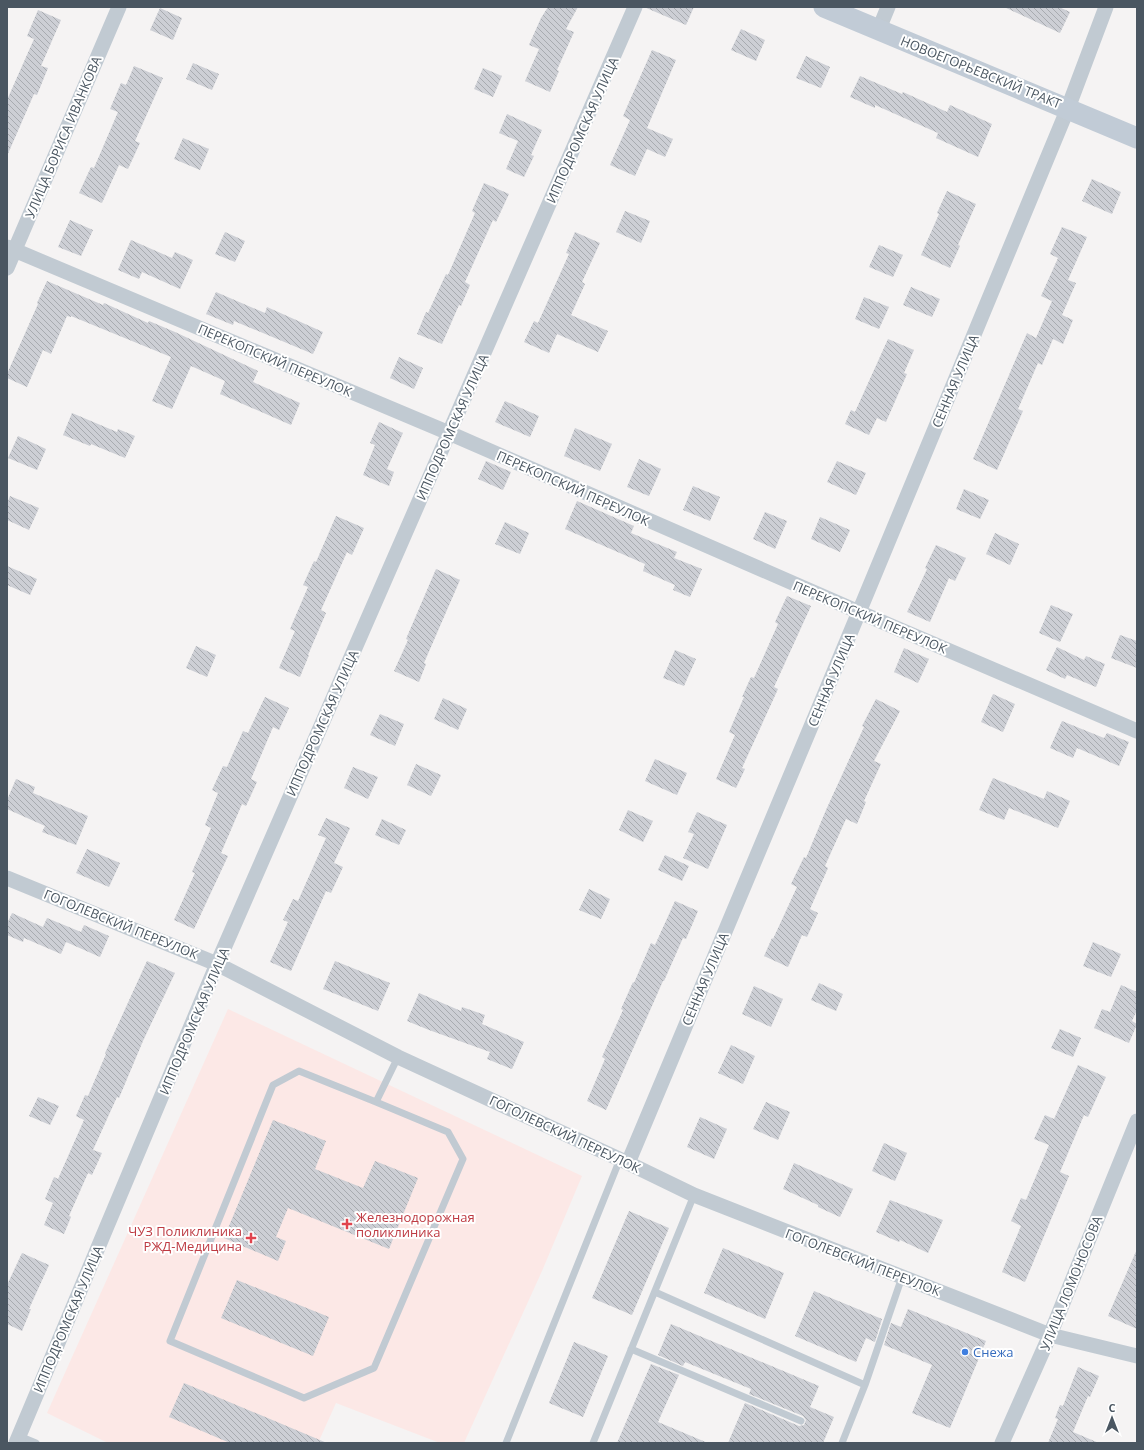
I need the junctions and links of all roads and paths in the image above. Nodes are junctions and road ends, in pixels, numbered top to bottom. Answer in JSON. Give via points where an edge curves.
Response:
{"nodes":[{"id":1,"x":119,"y":7,"type":"edge"},
{"id":2,"x":635,"y":7,"type":"edge"},
{"id":3,"x":824,"y":7,"type":"edge"},
{"id":4,"x":888,"y":7,"type":"edge"},
{"id":5,"x":1106,"y":7,"type":"edge"},
{"id":6,"x":879,"y":30,"type":"junction"},
{"id":7,"x":1068,"y":108,"type":"junction"},
{"id":8,"x":1137,"y":138,"type":"edge"},
{"id":9,"x":10,"y":249,"type":"edge"},
{"id":10,"x":7,"y":268,"type":"edge"},
{"id":11,"x":449,"y":434,"type":"junction"},
{"id":12,"x":859,"y":612,"type":"junction"},
{"id":13,"x":1137,"y":730,"type":"edge"},
{"id":14,"x":7,"y":878,"type":"edge"},
{"id":15,"x":217,"y":964,"type":"junction"},
{"id":16,"x":398,"y":1057,"type":"junction"},
{"id":17,"x":376,"y":1102,"type":"junction"},
{"id":18,"x":1137,"y":1121,"type":"edge"},
{"id":19,"x":624,"y":1161,"type":"junction"},
{"id":20,"x":694,"y":1195,"type":"junction"},
{"id":21,"x":902,"y":1277,"type":"junction"},
{"id":22,"x":655,"y":1292,"type":"junction"},
{"id":23,"x":1050,"y":1335,"type":"junction"},
{"id":24,"x":631,"y":1349,"type":"junction"},
{"id":25,"x":1137,"y":1356,"type":"edge"},
{"id":26,"x":865,"y":1385,"type":"junction"},
{"id":27,"x":801,"y":1421,"type":"dead end"},
{"id":28,"x":18,"y":1439,"type":"edge"},
{"id":29,"x":36,"y":1443,"type":"edge"},
{"id":30,"x":506,"y":1443,"type":"edge"},
{"id":31,"x":593,"y":1443,"type":"edge"},
{"id":32,"x":842,"y":1443,"type":"edge"},
{"id":33,"x":1002,"y":1443,"type":"edge"}],
"edges":[{"from":1,"to":9,"type":"street","name":"УЛИЦА БОРИСА ИВАНКОВА"},
{"from":2,"to":11,"type":"street","name":"ИППОДРОМСКАЯ УЛИЦА"},
{"from":3,"to":6,"type":"main road","name":"НОВОЕГОРЬЕВСКИЙ ТРАКТ"},
{"from":4,"to":6,"type":"street"},
{"from":5,"to":7,"type":"street","name":"СЕННАЯ УЛИЦА"},
{"from":6,"to":7,"type":"main road","name":"НОВОЕГОРЬЕВСКИЙ ТРАКТ"},
{"from":7,"to":8,"type":"main road","name":"НОВОЕГОРЬЕВСКИЙ ТРАКТ"},
{"from":7,"to":12,"type":"street","name":"СЕННАЯ УЛИЦА"},
{"from":9,"to":10,"type":"street","name":"УЛИЦА БОРИСА ИВАНКОВА"},
{"from":9,"to":11,"type":"street","name":"ПЕРЕКОПСКИЙ ПЕРЕУЛОК"},
{"from":11,"to":12,"type":"street","name":"ПЕРЕКОПСКИЙ ПЕРЕУЛОК"},
{"from":11,"to":15,"type":"street","name":"ИППОДРОМСКАЯ УЛИЦА"},
{"from":12,"to":13,"type":"street","name":"ПЕРЕКОПСКИЙ ПЕРЕУЛОК"},
{"from":12,"to":19,"type":"street","name":"СЕННАЯ УЛИЦА"},
{"from":14,"to":15,"type":"street","name":"ГОГОЛЕВСКИЙ ПЕРЕУЛОК"},
{"from":15,"to":16,"type":"street","name":"ГОГОЛЕВСКИЙ ПЕРЕУЛОК"},
{"from":15,"to":28,"type":"street","name":"ИППОДРОМСКАЯ УЛИЦА"},
{"from":16,"to":17,"type":"lane"},
{"from":16,"to":19,"type":"street","name":"ГОГОЛЕВСКИЙ ПЕРЕУЛОК"},
{"from":17,"to":17,"type":"lane","via":[[299,1070],[273,1085],[170,1340],[304,1398],[374,1368],[463,1159],[448,1132]]},
{"from":18,"to":23,"type":"street","name":"УЛИЦА ЛОМОНОСОВА"},
{"from":19,"to":20,"type":"street","name":"ГОГОЛЕВСКИЙ ПЕРЕУЛОК"},
{"from":19,"to":30,"type":"lane"},
{"from":20,"to":21,"type":"street","name":"ГОГОЛЕВСКИЙ ПЕРЕУЛОК"},
{"from":20,"to":22,"type":"lane"},
{"from":21,"to":23,"type":"street","name":"ГОГОЛЕВСКИЙ ПЕРЕУЛОК"},
{"from":21,"to":26,"type":"lane"},
{"from":22,"to":24,"type":"lane"},
{"from":22,"to":26,"type":"lane"},
{"from":23,"to":25,"type":"street","name":"ГОГОЛЕВСКИЙ ПЕРЕУЛОК"},
{"from":23,"to":33,"type":"street","name":"УЛИЦА ЛОМОНОСОВА"},
{"from":24,"to":27,"type":"lane"},
{"from":24,"to":31,"type":"lane"},
{"from":26,"to":32,"type":"lane"},
{"from":28,"to":29,"type":"lane"}]}
